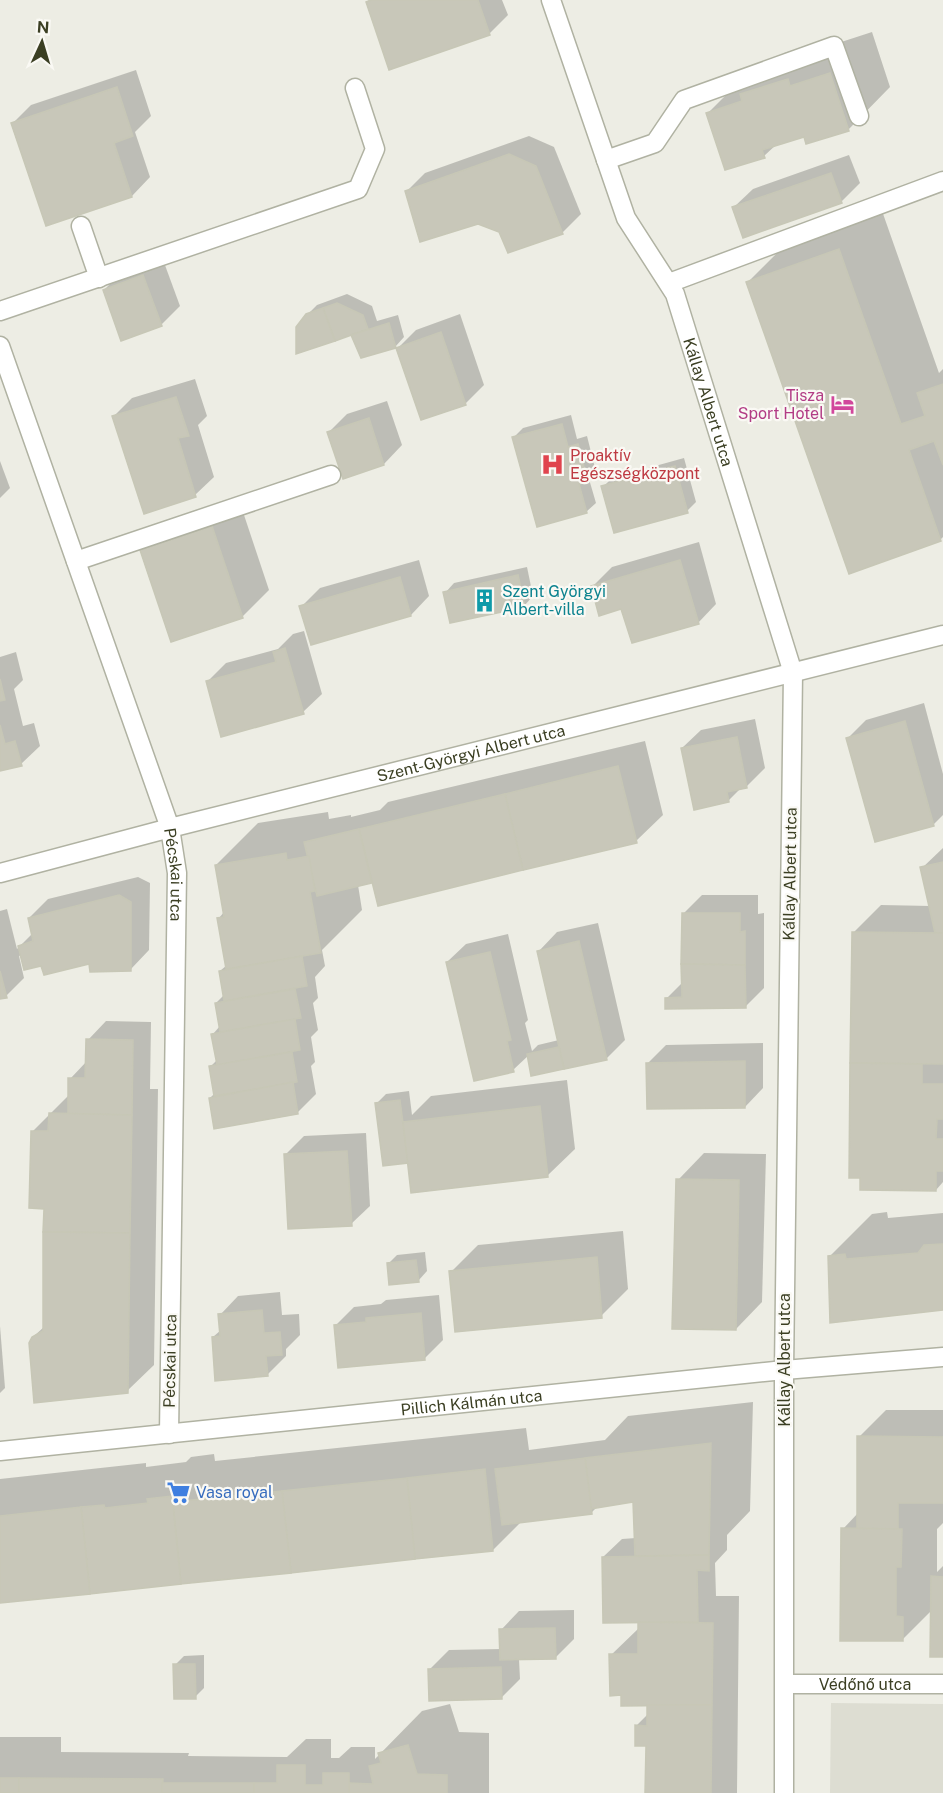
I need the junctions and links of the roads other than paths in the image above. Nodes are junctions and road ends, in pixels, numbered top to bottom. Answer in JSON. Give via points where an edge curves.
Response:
{"nodes":[{"id":1,"x":551,"y":0,"type":"edge"},
{"id":2,"x":355,"y":88,"type":"dead end"},
{"id":3,"x":859,"y":116,"type":"dead end"},
{"id":4,"x":606,"y":160,"type":"junction"},
{"id":5,"x":943,"y":181,"type":"edge"},
{"id":6,"x":81,"y":226,"type":"dead end"},
{"id":7,"x":99,"y":278,"type":"junction"},
{"id":8,"x":669,"y":283,"type":"junction"},
{"id":9,"x":0,"y":311,"type":"edge"},
{"id":10,"x":0,"y":346,"type":"edge"},
{"id":11,"x":331,"y":475,"type":"dead end"},
{"id":12,"x":76,"y":561,"type":"junction"},
{"id":13,"x":943,"y":635,"type":"edge"},
{"id":14,"x":793,"y":673,"type":"junction"},
{"id":15,"x":170,"y":828,"type":"junction"},
{"id":16,"x":0,"y":873,"type":"edge"},
{"id":17,"x":943,"y":1357,"type":"edge"},
{"id":18,"x":784,"y":1370,"type":"junction"},
{"id":19,"x":169,"y":1434,"type":"junction"},
{"id":20,"x":0,"y":1451,"type":"edge"},
{"id":21,"x":785,"y":1684,"type":"junction"},
{"id":22,"x":943,"y":1684,"type":"edge"},
{"id":23,"x":784,"y":1793,"type":"edge"}],
"edges":[{"from":1,"to":4,"type":"street","name":"Kállay Albert utca"},
{"from":2,"to":7,"type":"street","via":[[375,149],[358,189]]},
{"from":3,"to":4,"type":"street","via":[[834,46],[684,100],[655,143]]},
{"from":4,"to":8,"type":"street","name":"Kállay Albert utca","via":[[626,218]]},
{"from":5,"to":8,"type":"street"},
{"from":6,"to":7,"type":"street"},
{"from":7,"to":9,"type":"street"},
{"from":8,"to":14,"type":"street","name":"Kállay Albert utca"},
{"from":10,"to":12,"type":"street","name":"Pécskai utca"},
{"from":11,"to":12,"type":"street"},
{"from":12,"to":15,"type":"street","name":"Pécskai utca"},
{"from":13,"to":14,"type":"street","name":"Szent-Györgyi Albert utca"},
{"from":14,"to":15,"type":"street","name":"Szent-Györgyi Albert utca"},
{"from":14,"to":18,"type":"street","name":"Kállay Albert utca"},
{"from":15,"to":16,"type":"street","name":"Szent-Györgyi Albert utca"},
{"from":15,"to":19,"type":"street","name":"Pécskai utca","via":[[177,873]]},
{"from":17,"to":18,"type":"street","name":"Pillich Kálmán utca"},
{"from":18,"to":19,"type":"street","name":"Pillich Kálmán utca"},
{"from":18,"to":21,"type":"street","name":"Kállay Albert utca"},
{"from":19,"to":20,"type":"street","name":"Pillich Kálmán utca"},
{"from":21,"to":22,"type":"street","name":"Védőnő utca"},
{"from":21,"to":23,"type":"street","name":"Kállay Albert utca"}]}
